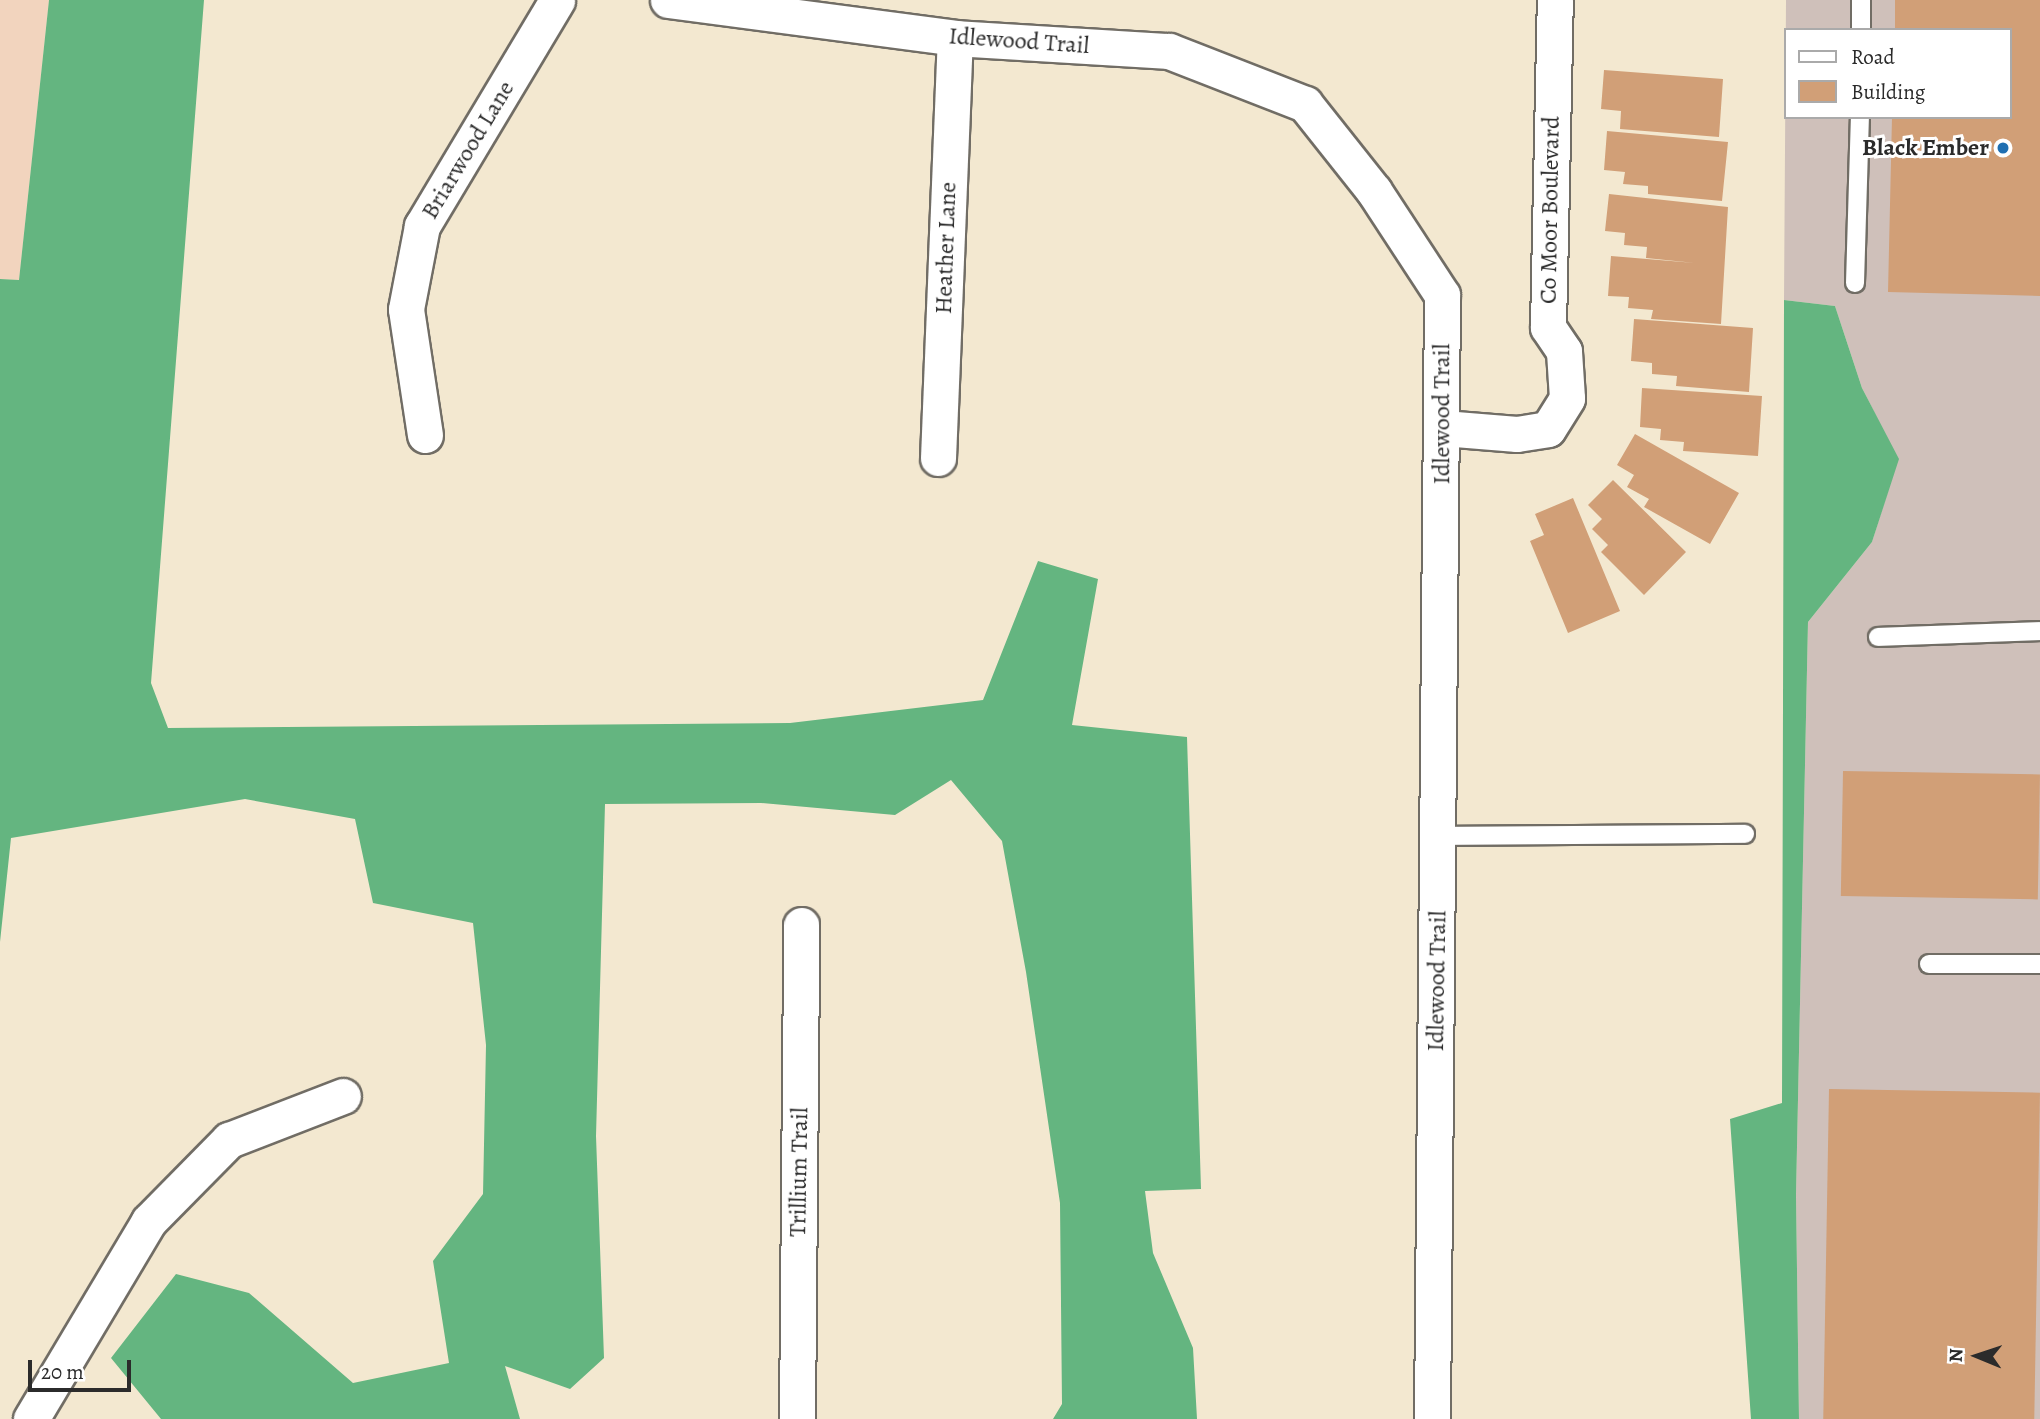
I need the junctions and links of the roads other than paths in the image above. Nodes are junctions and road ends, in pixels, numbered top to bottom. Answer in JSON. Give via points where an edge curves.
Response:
{"nodes":[{"id":1,"x":557,"y":0,"type":"edge"},
{"id":2,"x":668,"y":0,"type":"edge"},
{"id":3,"x":1555,"y":0,"type":"edge"},
{"id":4,"x":1861,"y":0,"type":"edge"},
{"id":5,"x":1861,"y":28,"type":"edge"},
{"id":6,"x":955,"y":38,"type":"junction"},
{"id":7,"x":1860,"y":119,"type":"edge"},
{"id":8,"x":1855,"y":283,"type":"dead end"},
{"id":9,"x":1443,"y":428,"type":"junction"},
{"id":10,"x":425,"y":435,"type":"dead end"},
{"id":11,"x":938,"y":458,"type":"dead end"},
{"id":12,"x":2040,"y":631,"type":"edge"},
{"id":13,"x":1878,"y":637,"type":"dead end"},
{"id":14,"x":1745,"y":834,"type":"dead end"},
{"id":15,"x":1438,"y":836,"type":"junction"},
{"id":16,"x":801,"y":925,"type":"dead end"},
{"id":17,"x":1929,"y":964,"type":"dead end"},
{"id":18,"x":2040,"y":964,"type":"edge"},
{"id":19,"x":343,"y":1096,"type":"dead end"},
{"id":20,"x":30,"y":1419,"type":"edge"},
{"id":21,"x":797,"y":1419,"type":"edge"},
{"id":22,"x":1432,"y":1419,"type":"edge"}],
"edges":[{"from":1,"to":10,"type":"street","name":"Briarwood Lane","via":[[422,226],[406,309]]},
{"from":2,"to":6,"type":"street","name":"Idlewood Trail"},
{"from":3,"to":9,"type":"street","name":"Co Moor Boulevard","via":[[1548,327],[1564,351],[1567,398],[1548,429],[1517,434]]},
{"from":4,"to":5,"type":"lane"},
{"from":6,"to":9,"type":"street","name":"Idlewood Trail","via":[[1169,51],[1305,104],[1374,191],[1442,295]]},
{"from":6,"to":11,"type":"street","name":"Heather Lane"},
{"from":7,"to":8,"type":"lane"},
{"from":9,"to":15,"type":"street","name":"Idlewood Trail"},
{"from":12,"to":13,"type":"lane"},
{"from":14,"to":15,"type":"lane"},
{"from":15,"to":22,"type":"street","name":"Idlewood Trail"},
{"from":16,"to":21,"type":"street","name":"Trillium Trail"},
{"from":17,"to":18,"type":"lane"},
{"from":19,"to":20,"type":"street","via":[[229,1140],[149,1221]]}]}
